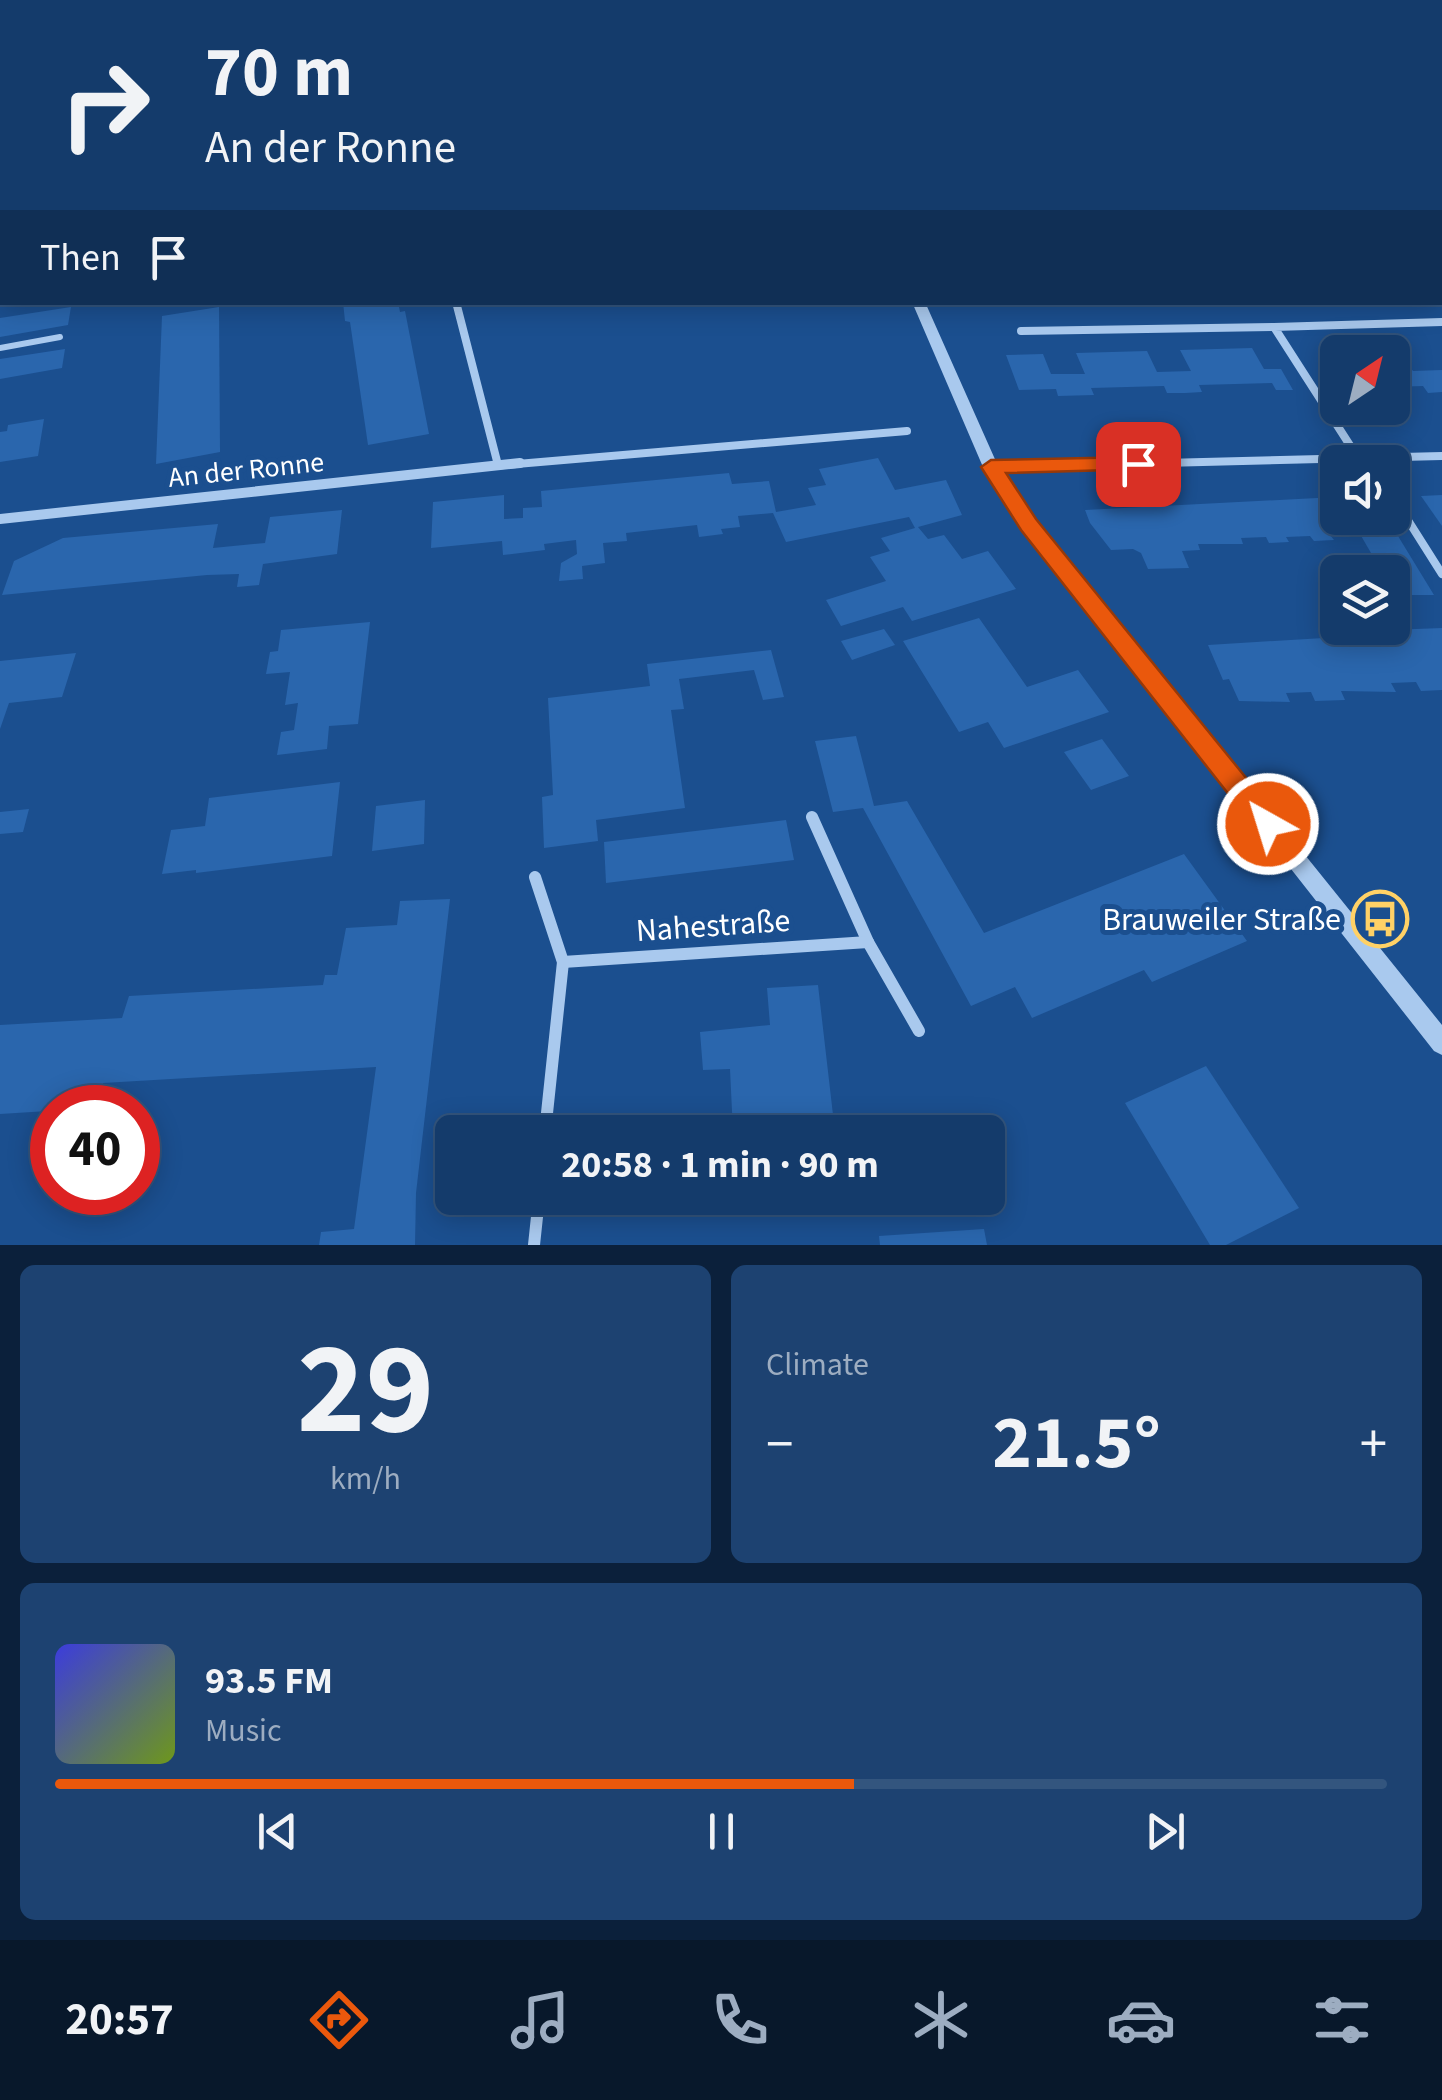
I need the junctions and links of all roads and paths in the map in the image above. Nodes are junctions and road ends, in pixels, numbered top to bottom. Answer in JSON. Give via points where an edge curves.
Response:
{"nodes":[{"id":1,"x":457,"y":305,"type":"edge"},
{"id":2,"x":919,"y":305,"type":"edge"},
{"id":3,"x":1442,"y":322,"type":"edge"},
{"id":4,"x":1274,"y":326,"type":"junction"},
{"id":5,"x":1021,"y":331,"type":"dead end"},
{"id":6,"x":60,"y":337,"type":"dead end"},
{"id":7,"x":0,"y":348,"type":"edge"},
{"id":8,"x":908,"y":431,"type":"dead end"},
{"id":9,"x":1357,"y":445,"type":"edge"},
{"id":10,"x":1442,"y":456,"type":"edge"},
{"id":11,"x":1410,"y":458,"type":"edge"},
{"id":12,"x":1320,"y":462,"type":"edge"},
{"id":13,"x":498,"y":465,"type":"junction"},
{"id":14,"x":991,"y":467,"type":"junction"},
{"id":15,"x":0,"y":519,"type":"edge"},
{"id":16,"x":1410,"y":523,"type":"edge"},
{"id":17,"x":1442,"y":574,"type":"edge"},
{"id":18,"x":812,"y":817,"type":"dead end"},
{"id":19,"x":536,"y":877,"type":"dead end"},
{"id":20,"x":868,"y":942,"type":"junction"},
{"id":21,"x":563,"y":962,"type":"junction"},
{"id":22,"x":920,"y":1031,"type":"dead end"},
{"id":23,"x":1442,"y":1043,"type":"edge"},
{"id":24,"x":547,"y":1115,"type":"edge"},
{"id":25,"x":537,"y":1215,"type":"edge"},
{"id":26,"x":534,"y":1245,"type":"edge"}],
"edges":[{"from":1,"to":13,"type":"street"},
{"from":2,"to":14,"type":"street"},
{"from":3,"to":4,"type":"street"},
{"from":4,"to":5,"type":"street"},
{"from":4,"to":9,"type":"street"},
{"from":6,"to":7,"type":"lane"},
{"from":8,"to":13,"type":"street","name":"An der Ronne"},
{"from":10,"to":11,"type":"street"},
{"from":12,"to":14,"type":"street"},
{"from":13,"to":15,"type":"street","name":"An der Ronne"},
{"from":14,"to":23,"type":"street","via":[[1029,524]]},
{"from":16,"to":17,"type":"lane"},
{"from":18,"to":20,"type":"street"},
{"from":19,"to":21,"type":"street"},
{"from":20,"to":21,"type":"street","name":"Nahestraße"},
{"from":20,"to":22,"type":"street"},
{"from":21,"to":24,"type":"street"},
{"from":25,"to":26,"type":"street"}]}
